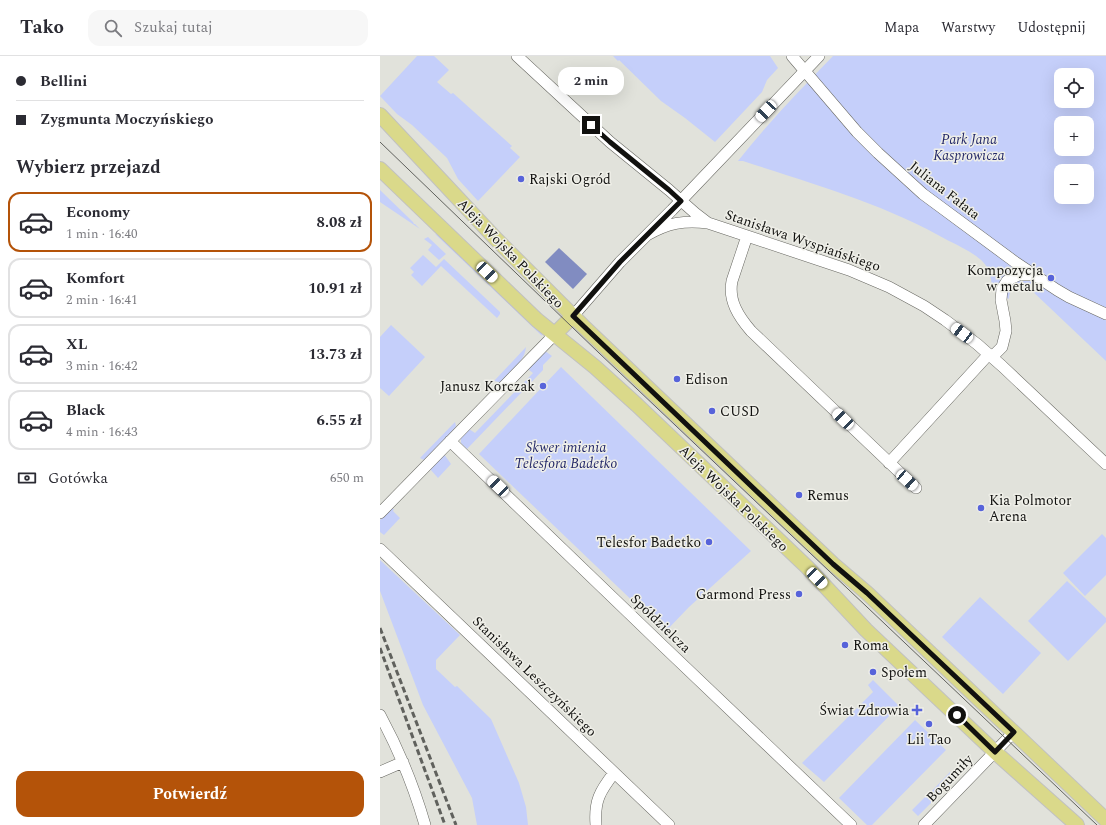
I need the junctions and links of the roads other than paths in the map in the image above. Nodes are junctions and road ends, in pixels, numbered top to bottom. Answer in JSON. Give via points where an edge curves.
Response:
{"nodes":[{"id":1,"x":517,"y":56,"type":"edge"},
{"id":2,"x":792,"y":56,"type":"edge"},
{"id":3,"x":819,"y":56,"type":"edge"},
{"id":4,"x":804,"y":71,"type":"junction"},
{"id":5,"x":380,"y":115,"type":"edge"},
{"id":6,"x":380,"y":169,"type":"edge"},
{"id":7,"x":681,"y":201,"type":"junction"},
{"id":8,"x":714,"y":225,"type":"junction"},
{"id":9,"x":647,"y":234,"type":"junction"},
{"id":10,"x":747,"y":236,"type":"junction"},
{"id":11,"x":1036,"y":275,"type":"junction"},
{"id":12,"x":1106,"y":314,"type":"edge"},
{"id":13,"x":573,"y":316,"type":"junction"},
{"id":14,"x":554,"y":334,"type":"junction"},
{"id":15,"x":991,"y":356,"type":"junction"},
{"id":16,"x":450,"y":441,"type":"junction"},
{"id":17,"x":889,"y":463,"type":"junction"},
{"id":18,"x":1106,"y":464,"type":"edge"},
{"id":19,"x":916,"y":488,"type":"dead end"},
{"id":20,"x":380,"y":513,"type":"edge"},
{"id":21,"x":380,"y":549,"type":"edge"},
{"id":22,"x":380,"y":715,"type":"edge"},
{"id":23,"x":1014,"y":732,"type":"junction"},
{"id":24,"x":995,"y":752,"type":"junction"},
{"id":25,"x":403,"y":762,"type":"junction"},
{"id":26,"x":380,"y":772,"type":"edge"},
{"id":27,"x":614,"y":773,"type":"junction"},
{"id":28,"x":1106,"y":820,"type":"edge"},
{"id":29,"x":425,"y":825,"type":"edge"},
{"id":30,"x":596,"y":825,"type":"edge"},
{"id":31,"x":668,"y":825,"type":"edge"},
{"id":32,"x":851,"y":825,"type":"edge"},
{"id":33,"x":924,"y":825,"type":"edge"},
{"id":34,"x":1077,"y":825,"type":"edge"}],
"edges":[{"from":1,"to":7,"type":"street","name":"Stanisława Wyspiańskiego","via":[[610,142]]},
{"from":2,"to":4,"type":"street","name":"Juliana Fałata"},
{"from":3,"to":4,"type":"street"},
{"from":4,"to":7,"type":"street"},
{"from":4,"to":11,"type":"street","name":"Juliana Fałata","via":[[857,132],[923,194]]},
{"from":5,"to":13,"type":"main road","name":"Aleja Wojska Polskiego","via":[[495,238]]},
{"from":6,"to":14,"type":"main road","name":"Aleja Wojska Polskiego"},
{"from":7,"to":8,"type":"street","name":"Stanisława Wyspiańskiego","via":[[699,217]]},
{"from":7,"to":9,"type":"street"},
{"from":8,"to":9,"type":"street","name":"Stanisława Wyspiańskiego","via":[[679,222]]},
{"from":8,"to":10,"type":"street","name":"Stanisława Wyspiańskiego"},
{"from":9,"to":13,"type":"street"},
{"from":10,"to":15,"type":"street","name":"Stanisława Wyspiańskiego","via":[[843,267],[889,287],[935,313]]},
{"from":10,"to":17,"type":"street","via":[[731,288],[740,317],[751,331]]},
{"from":11,"to":12,"type":"street","name":"Juliana Fałata","via":[[1069,297]]},
{"from":11,"to":15,"type":"street","via":[[1019,275],[1007,281],[1002,289],[1001,300],[1006,331],[1002,347]]},
{"from":13,"to":14,"type":"main road"},
{"from":13,"to":23,"type":"main road","name":"Aleja Wojska Polskiego"},
{"from":14,"to":16,"type":"street"},
{"from":14,"to":24,"type":"main road","name":"Aleja Wojska Polskiego","via":[[642,410],[807,568],[866,630]]},
{"from":15,"to":17,"type":"street"},
{"from":15,"to":18,"type":"street","name":"Stanisława Wyspiańskiego"},
{"from":16,"to":20,"type":"street"},
{"from":16,"to":32,"type":"street","name":"Spółdzielcza"},
{"from":17,"to":19,"type":"street"},
{"from":21,"to":27,"type":"street","name":"Stanisława Leszczyńskiego"},
{"from":22,"to":25,"type":"street"},
{"from":23,"to":24,"type":"street"},
{"from":23,"to":28,"type":"main road","name":"Aleja Wojska Polskiego"},
{"from":24,"to":33,"type":"street","name":"Bogumiły"},
{"from":24,"to":34,"type":"main road","name":"Aleja Wojska Polskiego"},
{"from":25,"to":26,"type":"street"},
{"from":25,"to":29,"type":"street"},
{"from":27,"to":30,"type":"street","via":[[598,795]]},
{"from":27,"to":31,"type":"street","name":"Stanisława Leszczyńskiego"}]}
